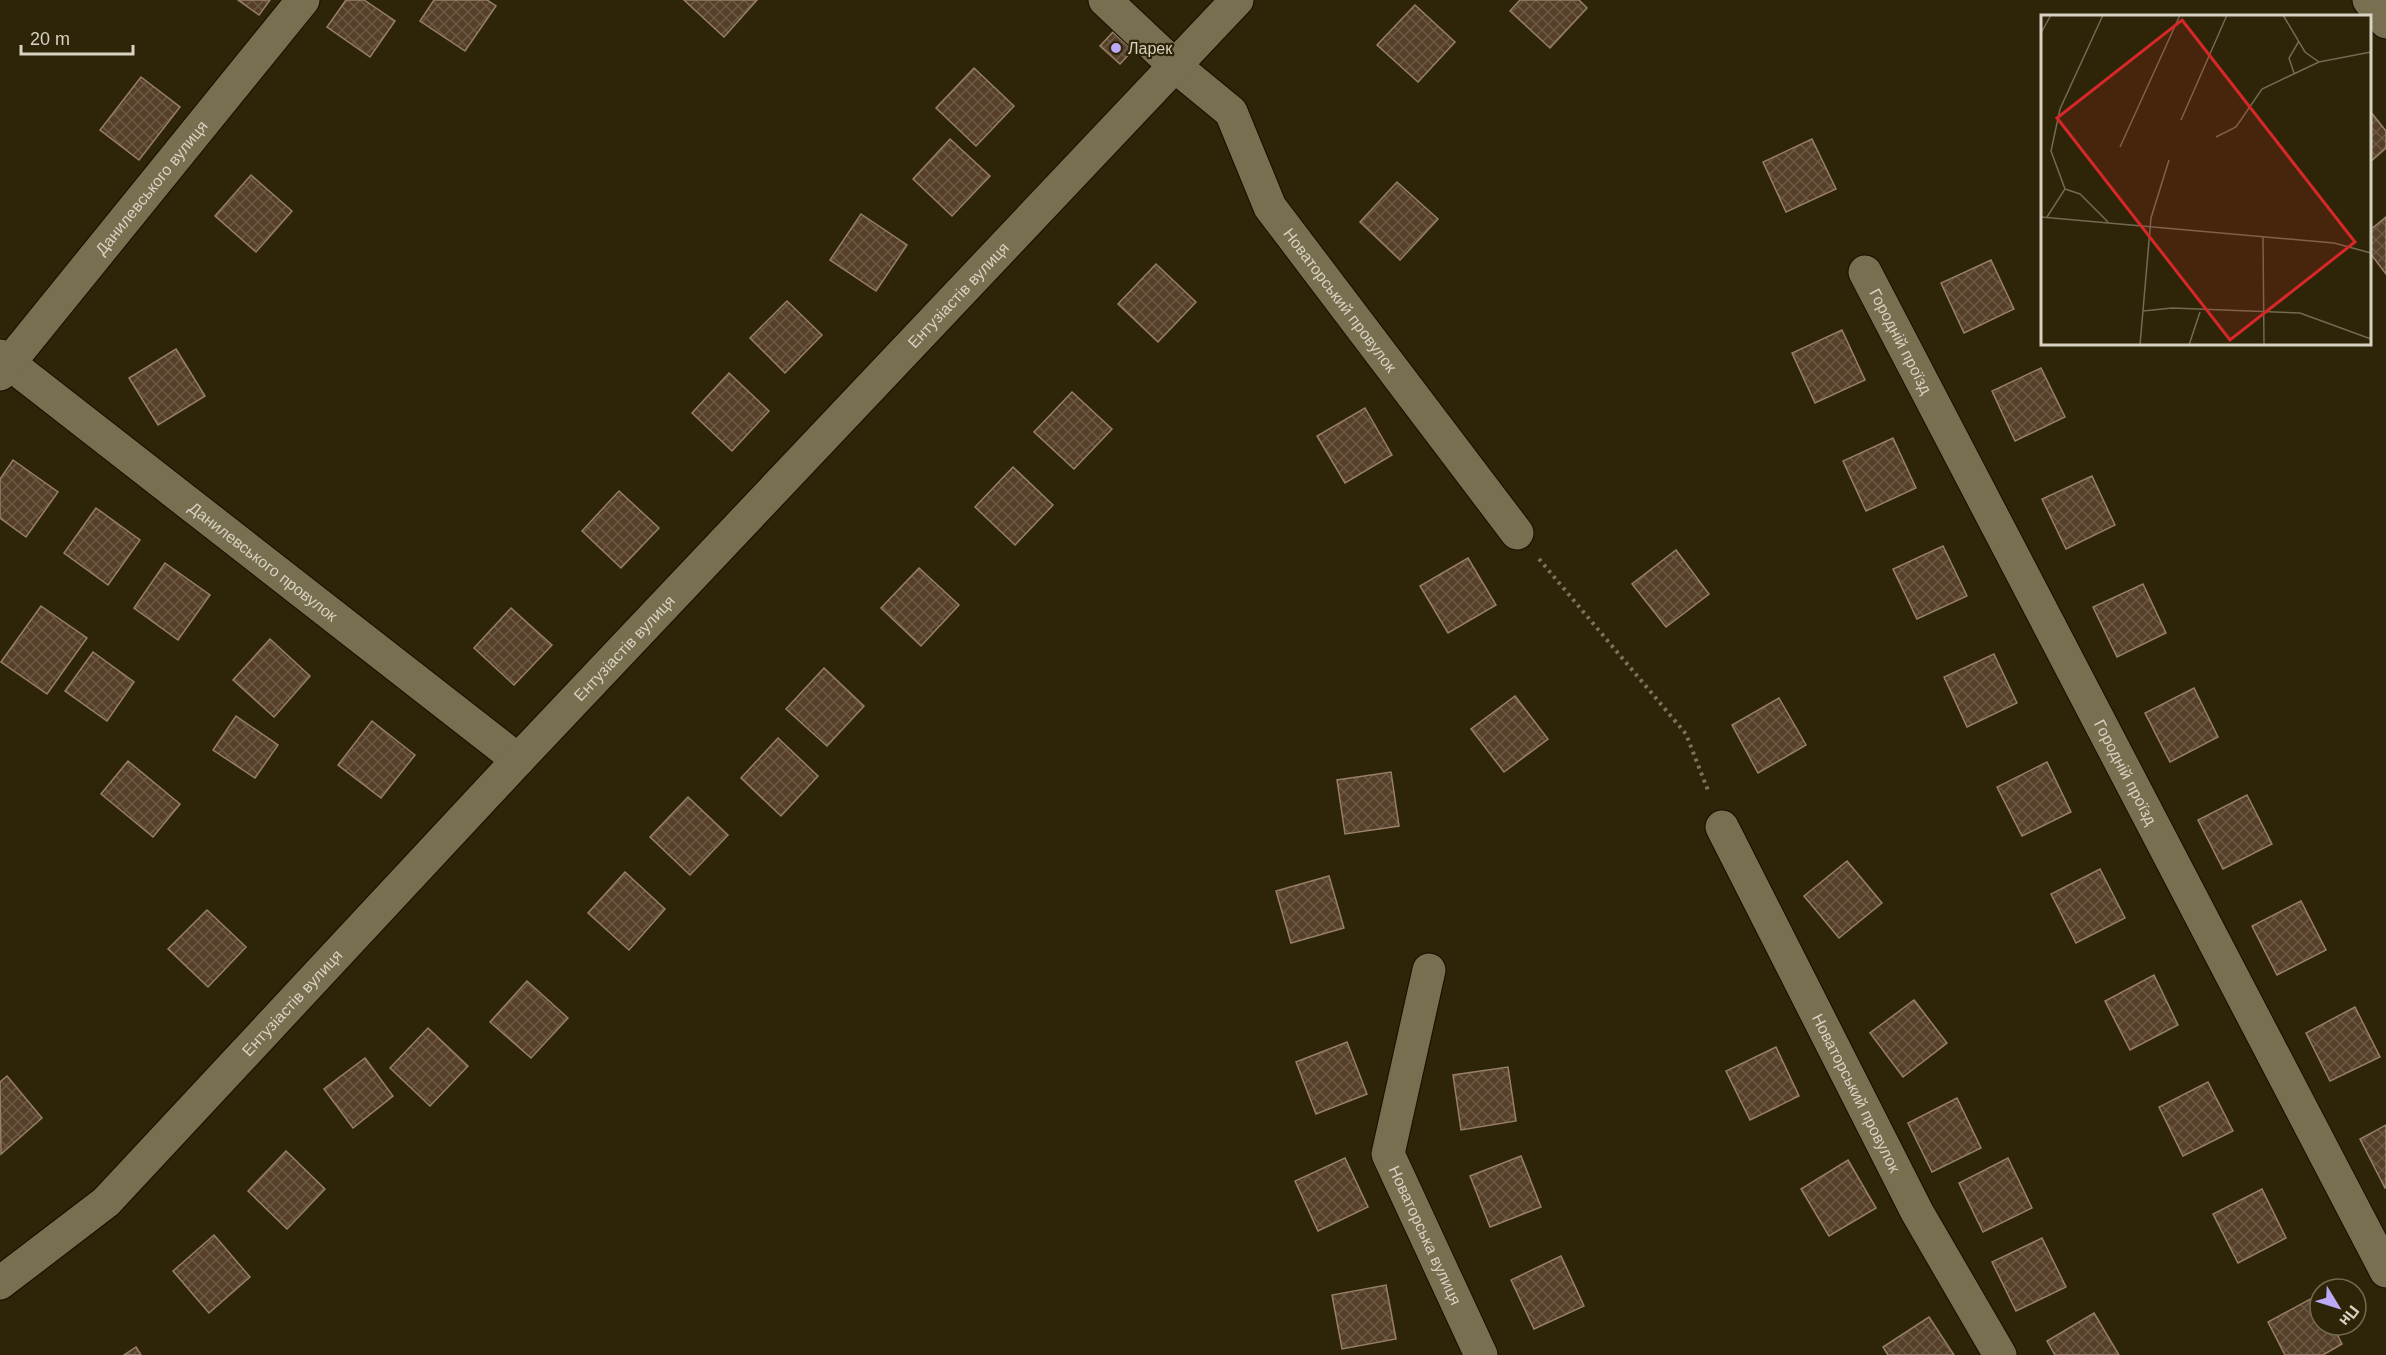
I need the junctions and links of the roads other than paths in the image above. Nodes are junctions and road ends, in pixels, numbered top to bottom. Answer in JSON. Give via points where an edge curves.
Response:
{"nodes":[{"id":1,"x":303,"y":0,"type":"edge"},
{"id":2,"x":1105,"y":0,"type":"edge"},
{"id":3,"x":1237,"y":0,"type":"edge"},
{"id":4,"x":2368,"y":0,"type":"edge"},
{"id":5,"x":2386,"y":22,"type":"edge"},
{"id":6,"x":1175,"y":66,"type":"junction"},
{"id":7,"x":1865,"y":272,"type":"dead end"},
{"id":8,"x":3,"y":365,"type":"edge"},
{"id":9,"x":1517,"y":533,"type":"road end"},
{"id":10,"x":518,"y":760,"type":"junction"},
{"id":11,"x":1722,"y":826,"type":"road end"},
{"id":12,"x":1429,"y":970,"type":"dead end"},
{"id":13,"x":2386,"y":1271,"type":"edge"},
{"id":14,"x":0,"y":1283,"type":"edge"},
{"id":15,"x":1481,"y":1355,"type":"edge"},
{"id":16,"x":2000,"y":1355,"type":"edge"}],
"edges":[{"from":1,"to":8,"type":"street","name":"Данилевського вулиця"},
{"from":2,"to":6,"type":"street","name":"Новаторський провулок"},
{"from":3,"to":6,"type":"street","name":"Ентузіастів вулиця"},
{"from":4,"to":5,"type":"street"},
{"from":6,"to":9,"type":"street","name":"Новаторський провулок","via":[[1231,112],[1270,207]]},
{"from":6,"to":10,"type":"street","name":"Ентузіастів вулиця"},
{"from":7,"to":13,"type":"street","name":"Городній проїзд"},
{"from":8,"to":10,"type":"street","name":"Данилевського провулок"},
{"from":10,"to":14,"type":"street","name":"Ентузіастів вулиця","via":[[106,1202]]},
{"from":11,"to":16,"type":"street","name":"Новаторський провулок","via":[[1917,1212]]},
{"from":12,"to":15,"type":"street","name":"Новаторська вулиця","via":[[1388,1154]]}]}
